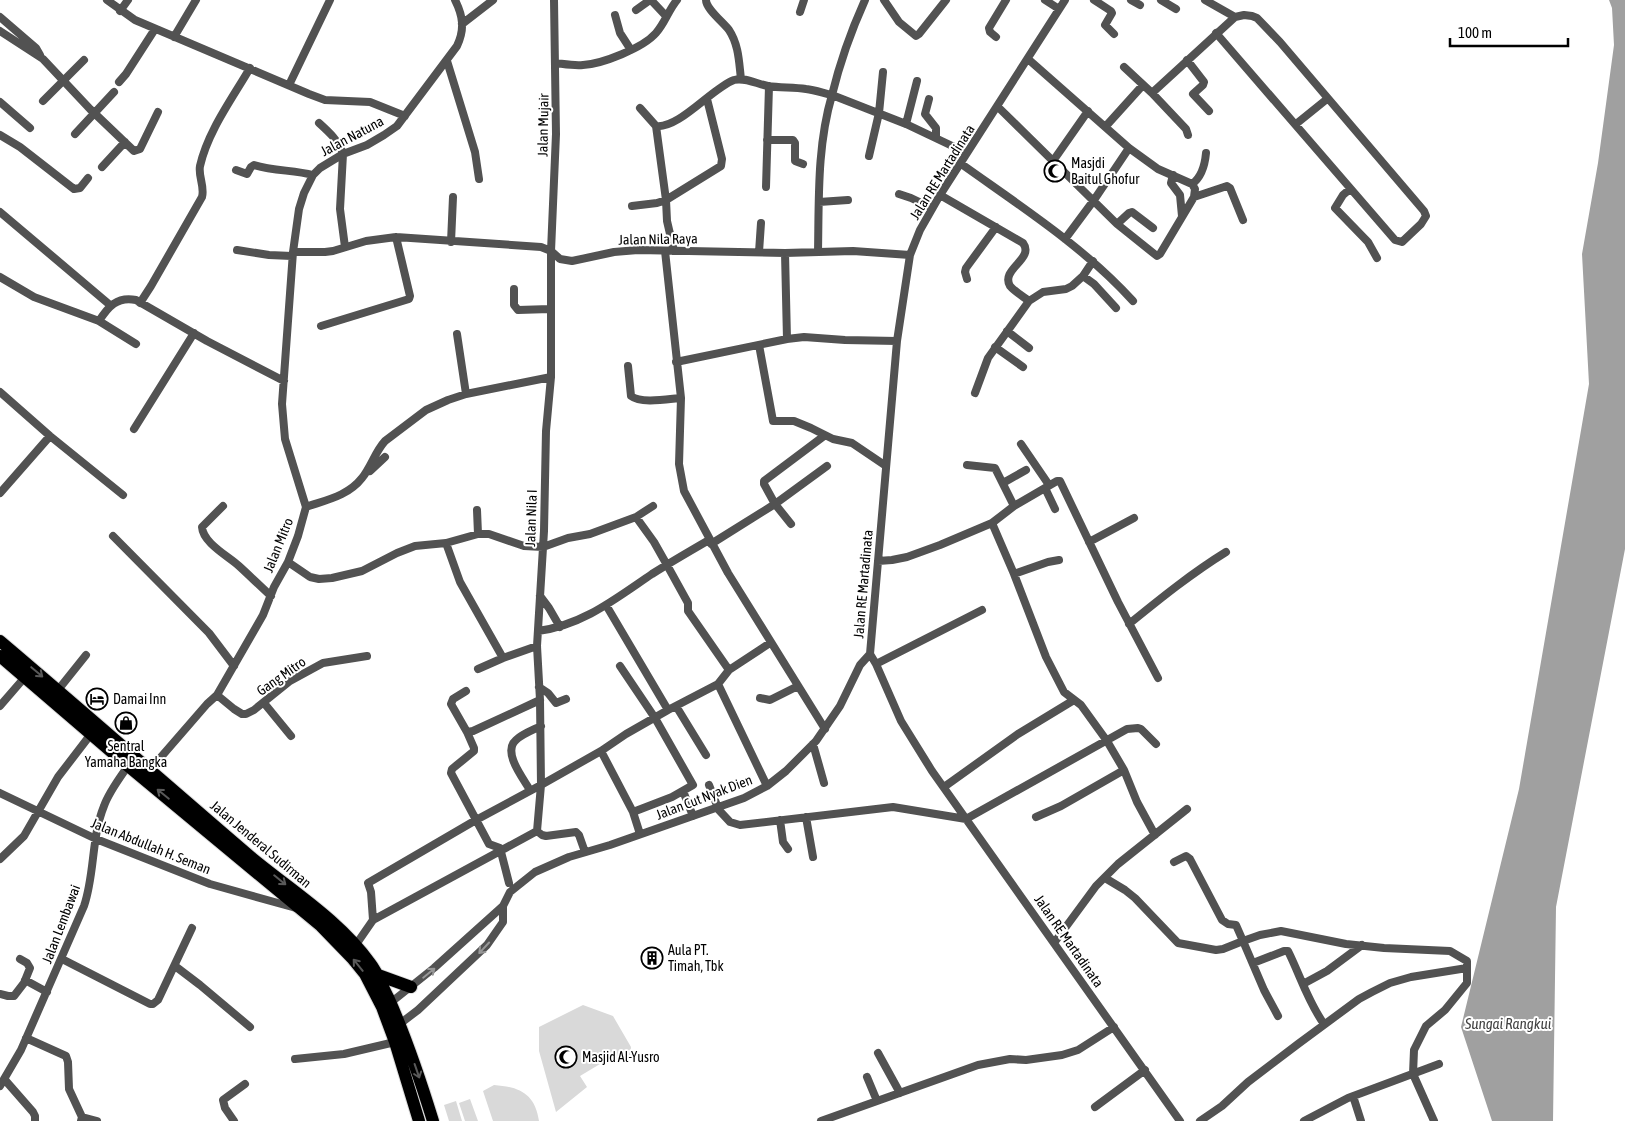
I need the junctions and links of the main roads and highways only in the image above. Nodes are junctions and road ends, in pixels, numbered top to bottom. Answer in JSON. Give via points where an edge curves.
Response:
{"nodes":[{"id":1,"x":0,"y":641,"type":"edge"},
{"id":2,"x":0,"y":656,"type":"edge"},
{"id":3,"x":147,"y":774,"type":"junction"},
{"id":4,"x":327,"y":924,"type":"junction"},
{"id":5,"x":378,"y":975,"type":"junction"},
{"id":6,"x":412,"y":987,"type":"road end"},
{"id":7,"x":386,"y":1006,"type":"junction"},
{"id":8,"x":395,"y":1027,"type":"junction"},
{"id":9,"x":419,"y":1121,"type":"edge"},
{"id":10,"x":433,"y":1121,"type":"edge"}],
"edges":[{"from":1,"to":3,"type":"highway","name":"Jalan Jenderal Sudirman","one_way":true,"via":[[58,690]]},
{"from":2,"to":3,"type":"highway","name":"Jalan Jenderal Sudirman","via":[[128,766]]},
{"from":3,"to":4,"type":"highway","name":"Jalan Jenderal Sudirman","one_way":true,"via":[[254,859]]},
{"from":4,"to":3,"type":"highway","name":"Jalan Jenderal Sudirman","one_way":true,"via":[[299,909],[188,814]]},
{"from":4,"to":5,"type":"highway","name":"Jalan Jenderal Sudirman","via":[[356,946]]},
{"from":7,"to":4,"type":"highway","name":"Jalan Jenderal Sudirman","one_way":true},
{"from":5,"to":6,"type":"highway"},
{"from":5,"to":7,"type":"highway","name":"Jalan Jenderal Sudirman"},
{"from":7,"to":8,"type":"highway","name":"Jalan Jenderal Sudirman"},
{"from":8,"to":9,"type":"highway","name":"Jalan Jenderal Sudirman","via":[[395,1042]]},
{"from":8,"to":10,"type":"highway","name":"Jalan Jenderal Sudirman","one_way":true}]}
